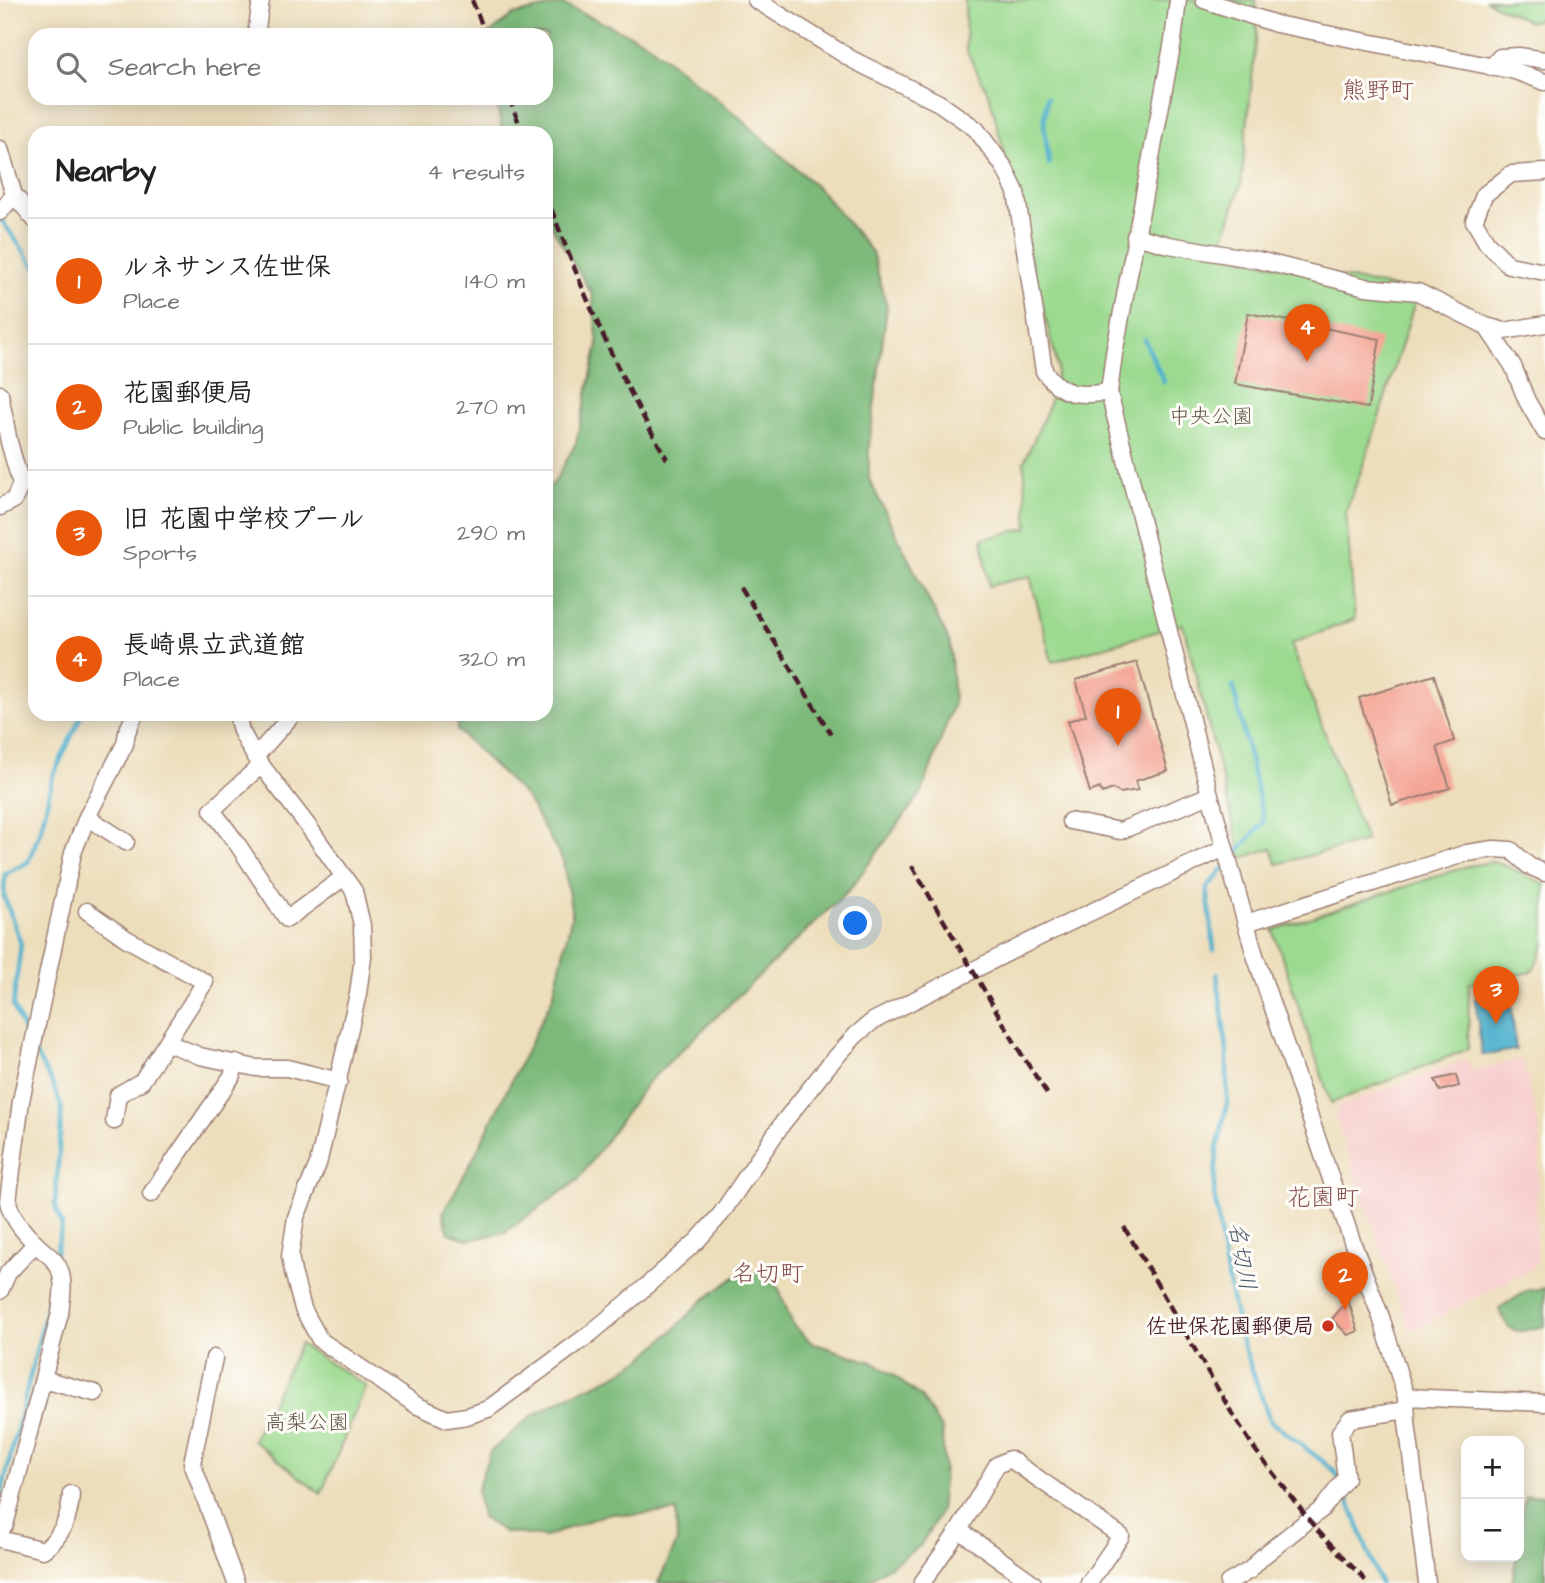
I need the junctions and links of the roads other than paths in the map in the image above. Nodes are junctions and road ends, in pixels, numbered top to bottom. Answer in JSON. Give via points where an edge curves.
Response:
{"nodes":[{"id":1,"x":261,"y":0,"type":"edge"},
{"id":2,"x":756,"y":0,"type":"edge"},
{"id":3,"x":1178,"y":0,"type":"edge"},
{"id":4,"x":1204,"y":0,"type":"edge"},
{"id":5,"x":257,"y":28,"type":"edge"},
{"id":6,"x":1545,"y":60,"type":"edge"},
{"id":7,"x":1491,"y":67,"type":"junction"},
{"id":8,"x":1545,"y":82,"type":"edge"},
{"id":9,"x":0,"y":149,"type":"edge"},
{"id":10,"x":1545,"y":172,"type":"edge"},
{"id":11,"x":14,"y":195,"type":"junction"},
{"id":12,"x":0,"y":212,"type":"edge"},
{"id":13,"x":28,"y":212,"type":"edge"},
{"id":14,"x":1135,"y":236,"type":"junction"},
{"id":15,"x":1545,"y":272,"type":"edge"},
{"id":16,"x":1545,"y":324,"type":"edge"},
{"id":17,"x":1486,"y":326,"type":"junction"},
{"id":18,"x":1110,"y":392,"type":"junction"},
{"id":19,"x":0,"y":394,"type":"edge"},
{"id":20,"x":1545,"y":432,"type":"edge"},
{"id":21,"x":0,"y":507,"type":"edge"},
{"id":22,"x":132,"y":721,"type":"edge"},
{"id":23,"x":239,"y":721,"type":"edge"},
{"id":24,"x":288,"y":721,"type":"edge"},
{"id":25,"x":258,"y":761,"type":"junction"},
{"id":26,"x":1210,"y":795,"type":"junction"},
{"id":27,"x":87,"y":817,"type":"junction"},
{"id":28,"x":1070,"y":821,"type":"dead end"},
{"id":29,"x":126,"y":842,"type":"dead end"},
{"id":30,"x":1225,"y":850,"type":"junction"},
{"id":31,"x":1545,"y":873,"type":"edge"},
{"id":32,"x":344,"y":877,"type":"junction"},
{"id":33,"x":87,"y":911,"type":"dead end"},
{"id":34,"x":1246,"y":923,"type":"junction"},
{"id":35,"x":168,"y":1043,"type":"junction"},
{"id":36,"x":236,"y":1063,"type":"junction"},
{"id":37,"x":339,"y":1081,"type":"junction"},
{"id":38,"x":114,"y":1122,"type":"dead end"},
{"id":39,"x":151,"y":1194,"type":"dead end"},
{"id":40,"x":35,"y":1244,"type":"junction"},
{"id":41,"x":0,"y":1291,"type":"edge"},
{"id":42,"x":214,"y":1358,"type":"dead end"},
{"id":43,"x":43,"y":1379,"type":"junction"},
{"id":44,"x":95,"y":1393,"type":"dead end"},
{"id":45,"x":1545,"y":1403,"type":"edge"},
{"id":46,"x":1406,"y":1404,"type":"junction"},
{"id":47,"x":71,"y":1494,"type":"dead end"},
{"id":48,"x":0,"y":1530,"type":"edge"},
{"id":49,"x":959,"y":1530,"type":"junction"},
{"id":50,"x":0,"y":1539,"type":"edge"},
{"id":51,"x":236,"y":1583,"type":"edge"},
{"id":52,"x":922,"y":1583,"type":"edge"},
{"id":53,"x":1033,"y":1583,"type":"edge"},
{"id":54,"x":1089,"y":1583,"type":"edge"},
{"id":55,"x":1228,"y":1583,"type":"edge"},
{"id":56,"x":1427,"y":1583,"type":"edge"}],
"edges":[{"from":1,"to":5,"type":"street"},
{"from":2,"to":18,"type":"street","via":[[853,60],[939,103],[976,129],[1016,192],[1044,371],[1052,383],[1068,392],[1082,396]]},
{"from":3,"to":14,"type":"street"},
{"from":4,"to":7,"type":"street","via":[[1276,23]]},
{"from":6,"to":7,"type":"street","via":[[1500,57]]},
{"from":7,"to":8,"type":"street"},
{"from":9,"to":11,"type":"street"},
{"from":10,"to":15,"type":"street","via":[[1511,174],[1484,195],[1474,221],[1487,243],[1510,265]]},
{"from":11,"to":12,"type":"street"},
{"from":11,"to":13,"type":"street"},
{"from":14,"to":17,"type":"street","via":[[1366,287],[1418,292]]},
{"from":14,"to":18,"type":"street"},
{"from":16,"to":17,"type":"street","via":[[1504,331]]},
{"from":17,"to":20,"type":"street","via":[[1513,366]]},
{"from":18,"to":26,"type":"street"},
{"from":19,"to":21,"type":"street","via":[[22,484],[15,500]]},
{"from":22,"to":27,"type":"street","via":[[125,744]]},
{"from":23,"to":25,"type":"street"},
{"from":24,"to":25,"type":"street"},
{"from":25,"to":32,"type":"street"},
{"from":25,"to":32,"type":"street","via":[[212,810],[286,919]]},
{"from":26,"to":28,"type":"street","via":[[1120,831]]},
{"from":26,"to":30,"type":"street"},
{"from":27,"to":29,"type":"street"},
{"from":27,"to":40,"type":"street","via":[[73,853],[21,1101],[8,1201],[10,1214]]},
{"from":30,"to":34,"type":"street"},
{"from":30,"to":37,"type":"street","via":[[873,1021],[828,1066],[697,1241],[591,1333],[488,1409],[467,1416],[447,1419],[395,1392],[320,1340],[303,1309],[290,1256],[296,1217],[318,1164]]},
{"from":31,"to":34,"type":"street","via":[[1511,850],[1467,853]]},
{"from":32,"to":37,"type":"street","via":[[354,891],[363,957]]},
{"from":33,"to":35,"type":"street","via":[[205,982]]},
{"from":34,"to":46,"type":"street","via":[[1381,1317]]},
{"from":35,"to":36,"type":"street"},
{"from":35,"to":38,"type":"street","via":[[142,1081],[118,1095]]},
{"from":36,"to":37,"type":"street","via":[[287,1068]]},
{"from":36,"to":39,"type":"street","via":[[232,1076]]},
{"from":40,"to":41,"type":"street","via":[[8,1273]]},
{"from":40,"to":43,"type":"street","via":[[56,1263],[63,1295]]},
{"from":42,"to":51,"type":"street","via":[[192,1463]]},
{"from":43,"to":44,"type":"street"},
{"from":43,"to":48,"type":"street"},
{"from":45,"to":46,"type":"street"},
{"from":46,"to":55,"type":"street","via":[[1350,1419],[1340,1432],[1346,1478],[1335,1493],[1250,1570]]},
{"from":46,"to":56,"type":"street"},
{"from":47,"to":50,"type":"street","via":[[62,1530],[43,1550]]},
{"from":49,"to":52,"type":"street"},
{"from":49,"to":53,"type":"street"},
{"from":49,"to":54,"type":"street","via":[[997,1465],[1010,1459],[1121,1536]]}]}
